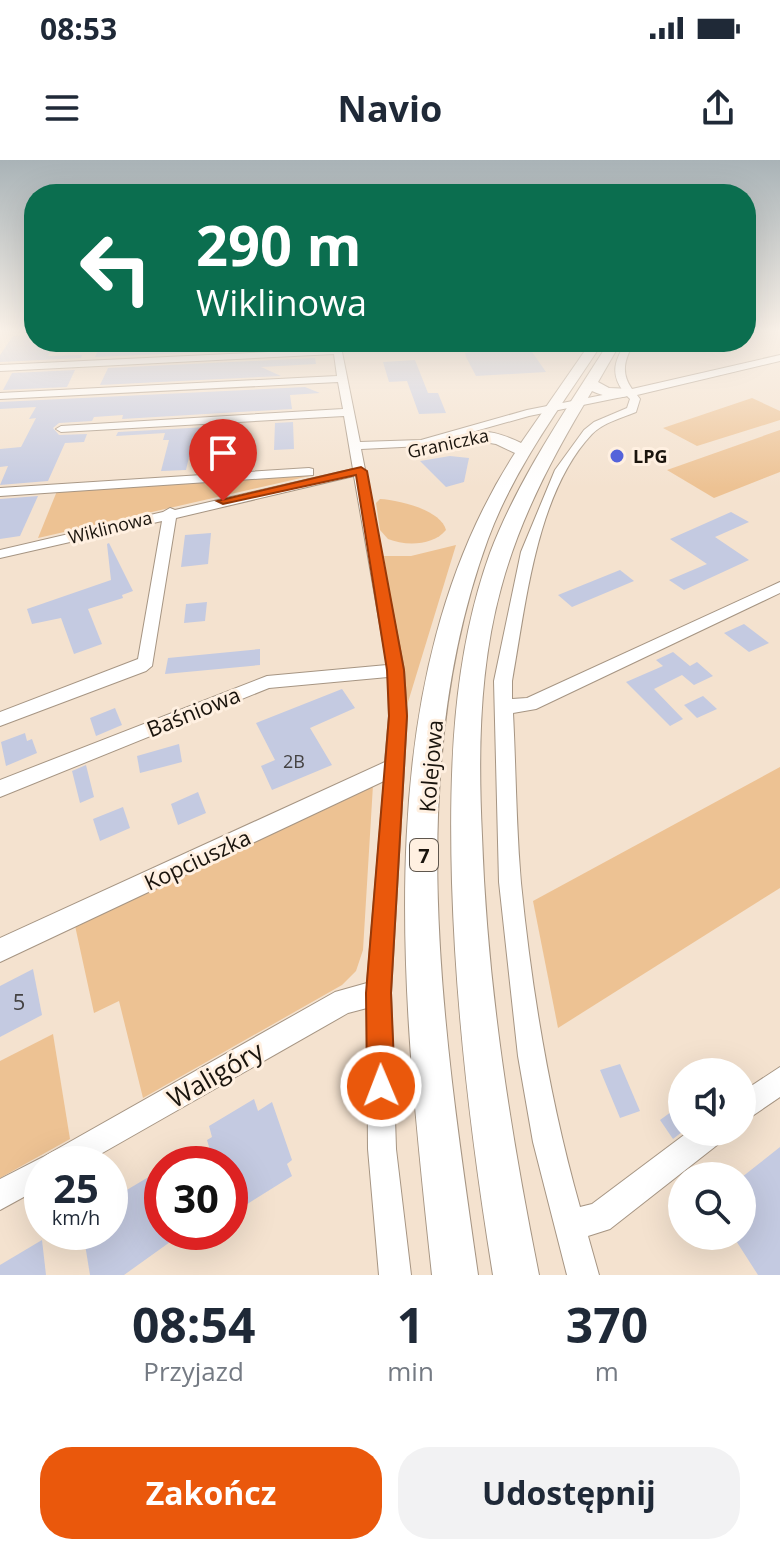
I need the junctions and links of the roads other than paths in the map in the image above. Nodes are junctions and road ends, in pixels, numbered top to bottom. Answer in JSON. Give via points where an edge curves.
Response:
{"nodes":[{"id":1,"x":242,"y":384,"type":"edge"},
{"id":2,"x":345,"y":384,"type":"edge"},
{"id":3,"x":578,"y":384,"type":"edge"},
{"id":4,"x":584,"y":384,"type":"edge"},
{"id":5,"x":621,"y":384,"type":"edge"},
{"id":6,"x":673,"y":384,"type":"edge"},
{"id":7,"x":630,"y":395,"type":"junction"},
{"id":8,"x":0,"y":396,"type":"edge"},
{"id":9,"x":568,"y":406,"type":"junction"},
{"id":10,"x":350,"y":412,"type":"junction"},
{"id":11,"x":61,"y":429,"type":"dead end"},
{"id":12,"x":478,"y":437,"type":"junction"},
{"id":13,"x":358,"y":446,"type":"junction"},
{"id":14,"x":525,"y":451,"type":"junction"},
{"id":15,"x":361,"y":471,"type":"junction"},
{"id":16,"x":329,"y":477,"type":"junction"},
{"id":17,"x":0,"y":492,"type":"edge"},
{"id":18,"x":170,"y":512,"type":"junction"},
{"id":19,"x":0,"y":554,"type":"edge"},
{"id":20,"x":780,"y":587,"type":"edge"},
{"id":21,"x":396,"y":670,"type":"junction"},
{"id":22,"x":504,"y":707,"type":"junction"},
{"id":23,"x":0,"y":719,"type":"edge"},
{"id":24,"x":394,"y":767,"type":"junction"},
{"id":25,"x":0,"y":789,"type":"edge"},
{"id":26,"x":0,"y":950,"type":"edge"},
{"id":27,"x":379,"y":993,"type":"junction"},
{"id":28,"x":780,"y":1080,"type":"edge"},
{"id":29,"x":756,"y":1098,"type":"edge"},
{"id":30,"x":87,"y":1146,"type":"edge"},
{"id":31,"x":693,"y":1146,"type":"edge"},
{"id":32,"x":24,"y":1181,"type":"edge"},
{"id":33,"x":0,"y":1195,"type":"edge"},
{"id":34,"x":571,"y":1224,"type":"junction"},
{"id":35,"x":395,"y":1275,"type":"edge"},
{"id":36,"x":455,"y":1275,"type":"edge"},
{"id":37,"x":516,"y":1275,"type":"edge"},
{"id":38,"x":583,"y":1275,"type":"edge"}],
"edges":[{"from":1,"to":8,"type":"street"},
{"from":2,"to":10,"type":"street","name":"Kolejowa"},
{"from":3,"to":9,"type":"highway","name":"Kolejowa","number":"7"},
{"from":4,"to":9,"type":"highway","name":"Kolejowa","number":"7"},
{"from":5,"to":7,"type":"street"},
{"from":6,"to":7,"type":"street"},
{"from":7,"to":9,"type":"street"},
{"from":7,"to":9,"type":"highway","via":[[607,392]]},
{"from":7,"to":22,"type":"street","via":[[636,403],[632,410],[588,432],[561,470],[537,524],[511,631]]},
{"from":9,"to":12,"type":"street","name":"Graniczka"},
{"from":9,"to":13,"type":"street","name":"Graniczka","via":[[422,443]]},
{"from":9,"to":14,"type":"highway","name":"Kolejowa","number":"7"},
{"from":9,"to":37,"type":"highway","name":"Kolejowa","number":"7","via":[[499,556],[483,617],[469,710],[466,819],[472,955],[493,1143]]},
{"from":10,"to":11,"type":"street"},
{"from":10,"to":13,"type":"street","name":"Kolejowa"},
{"from":12,"to":13,"type":"street","name":"Graniczka","via":[[416,453]]},
{"from":12,"to":14,"type":"highway","via":[[499,439]]},
{"from":13,"to":15,"type":"street","name":"Kolejowa"},
{"from":14,"to":36,"type":"highway","name":"Kolejowa","number":"7","via":[[463,578],[442,664],[429,757],[424,864],[428,1008]]},
{"from":15,"to":16,"type":"street","name":"Wiklinowa"},
{"from":15,"to":21,"type":"street","name":"Kolejowa"},
{"from":16,"to":17,"type":"street","via":[[322,472]]},
{"from":16,"to":18,"type":"street","name":"Wiklinowa"},
{"from":18,"to":19,"type":"street","name":"Wiklinowa"},
{"from":18,"to":23,"type":"street","via":[[146,662]]},
{"from":20,"to":22,"type":"street","via":[[530,704]]},
{"from":21,"to":24,"type":"street","name":"Kolejowa"},
{"from":21,"to":25,"type":"street","name":"Baśniowa","via":[[267,682]]},
{"from":22,"to":34,"type":"street","via":[[510,882],[531,1056],[547,1142]]},
{"from":24,"to":26,"type":"street","name":"Kopciuszka"},
{"from":24,"to":27,"type":"street","name":"Kolejowa"},
{"from":27,"to":30,"type":"street","name":"Waligóry","via":[[344,1001]]},
{"from":27,"to":35,"type":"street","name":"Kolejowa","via":[[382,1149]]},
{"from":28,"to":29,"type":"street"},
{"from":31,"to":34,"type":"street","via":[[599,1218]]},
{"from":32,"to":33,"type":"street"},
{"from":34,"to":38,"type":"street"}]}
